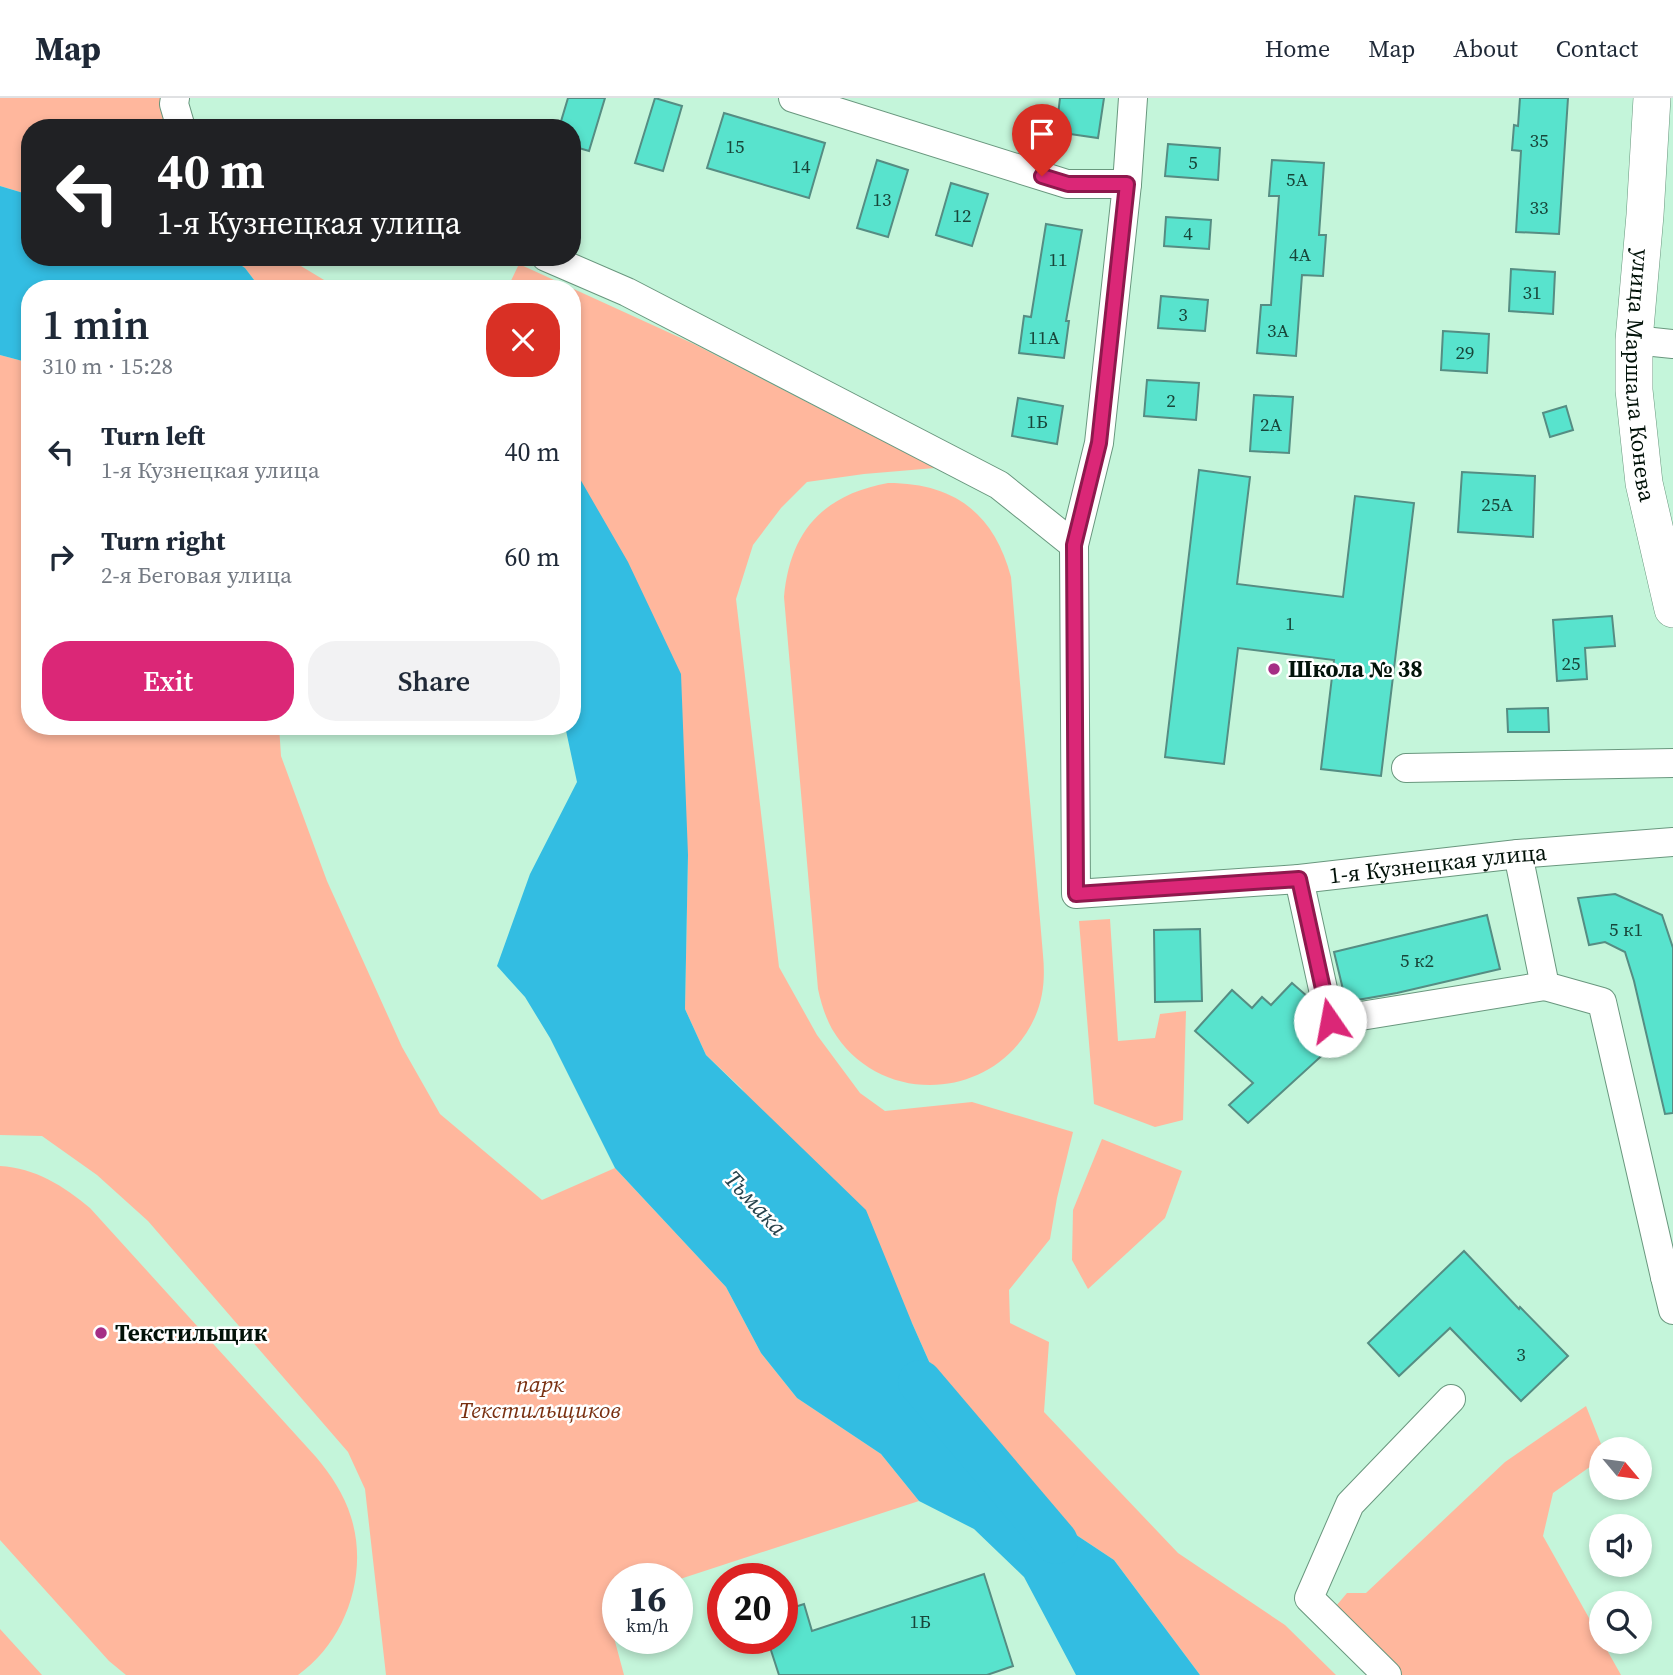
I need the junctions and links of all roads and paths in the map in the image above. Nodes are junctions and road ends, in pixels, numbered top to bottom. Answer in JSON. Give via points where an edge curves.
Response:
{"nodes":[{"id":1,"x":175,"y":98,"type":"edge"},
{"id":2,"x":793,"y":98,"type":"edge"},
{"id":3,"x":1133,"y":98,"type":"edge"},
{"id":4,"x":1652,"y":98,"type":"edge"},
{"id":5,"x":178,"y":119,"type":"edge"},
{"id":6,"x":1127,"y":184,"type":"junction"},
{"id":7,"x":567,"y":266,"type":"edge"},
{"id":8,"x":1634,"y":341,"type":"junction"},
{"id":9,"x":1673,"y":344,"type":"edge"},
{"id":10,"x":1074,"y":545,"type":"junction"},
{"id":11,"x":1673,"y":609,"type":"edge"},
{"id":12,"x":1673,"y":763,"type":"edge"},
{"id":13,"x":1406,"y":768,"type":"dead end"},
{"id":14,"x":1673,"y":842,"type":"edge"},
{"id":15,"x":1518,"y":854,"type":"junction"},
{"id":16,"x":1299,"y":879,"type":"junction"},
{"id":17,"x":1545,"y":986,"type":"junction"},
{"id":18,"x":1669,"y":1276,"type":"edge"},
{"id":19,"x":1673,"y":1310,"type":"edge"},
{"id":20,"x":1451,"y":1399,"type":"dead end"},
{"id":21,"x":1387,"y":1675,"type":"edge"}],
"edges":[{"from":1,"to":5,"type":"street"},
{"from":2,"to":6,"type":"street","via":[[1068,184]]},
{"from":3,"to":6,"type":"street"},
{"from":4,"to":8,"type":"main road","name":"улица Маршала Конева"},
{"from":6,"to":10,"type":"street","via":[[1099,443]]},
{"from":7,"to":10,"type":"street","via":[[627,292],[999,485]]},
{"from":8,"to":9,"type":"street"},
{"from":8,"to":11,"type":"main road","name":"улица Маршала Конева","via":[[1644,483]]},
{"from":10,"to":16,"type":"street","name":"1-я Кузнецкая улица","via":[[1076,894]]},
{"from":12,"to":13,"type":"street"},
{"from":14,"to":15,"type":"street","name":"1-я Кузнецкая улица"},
{"from":15,"to":16,"type":"street","name":"1-я Кузнецкая улица"},
{"from":15,"to":17,"type":"street"},
{"from":16,"to":17,"type":"street","via":[[1330,1021]]},
{"from":17,"to":18,"type":"street","via":[[1602,1002]]},
{"from":18,"to":19,"type":"street"},
{"from":20,"to":21,"type":"street","via":[[1350,1504],[1309,1598]]}]}
